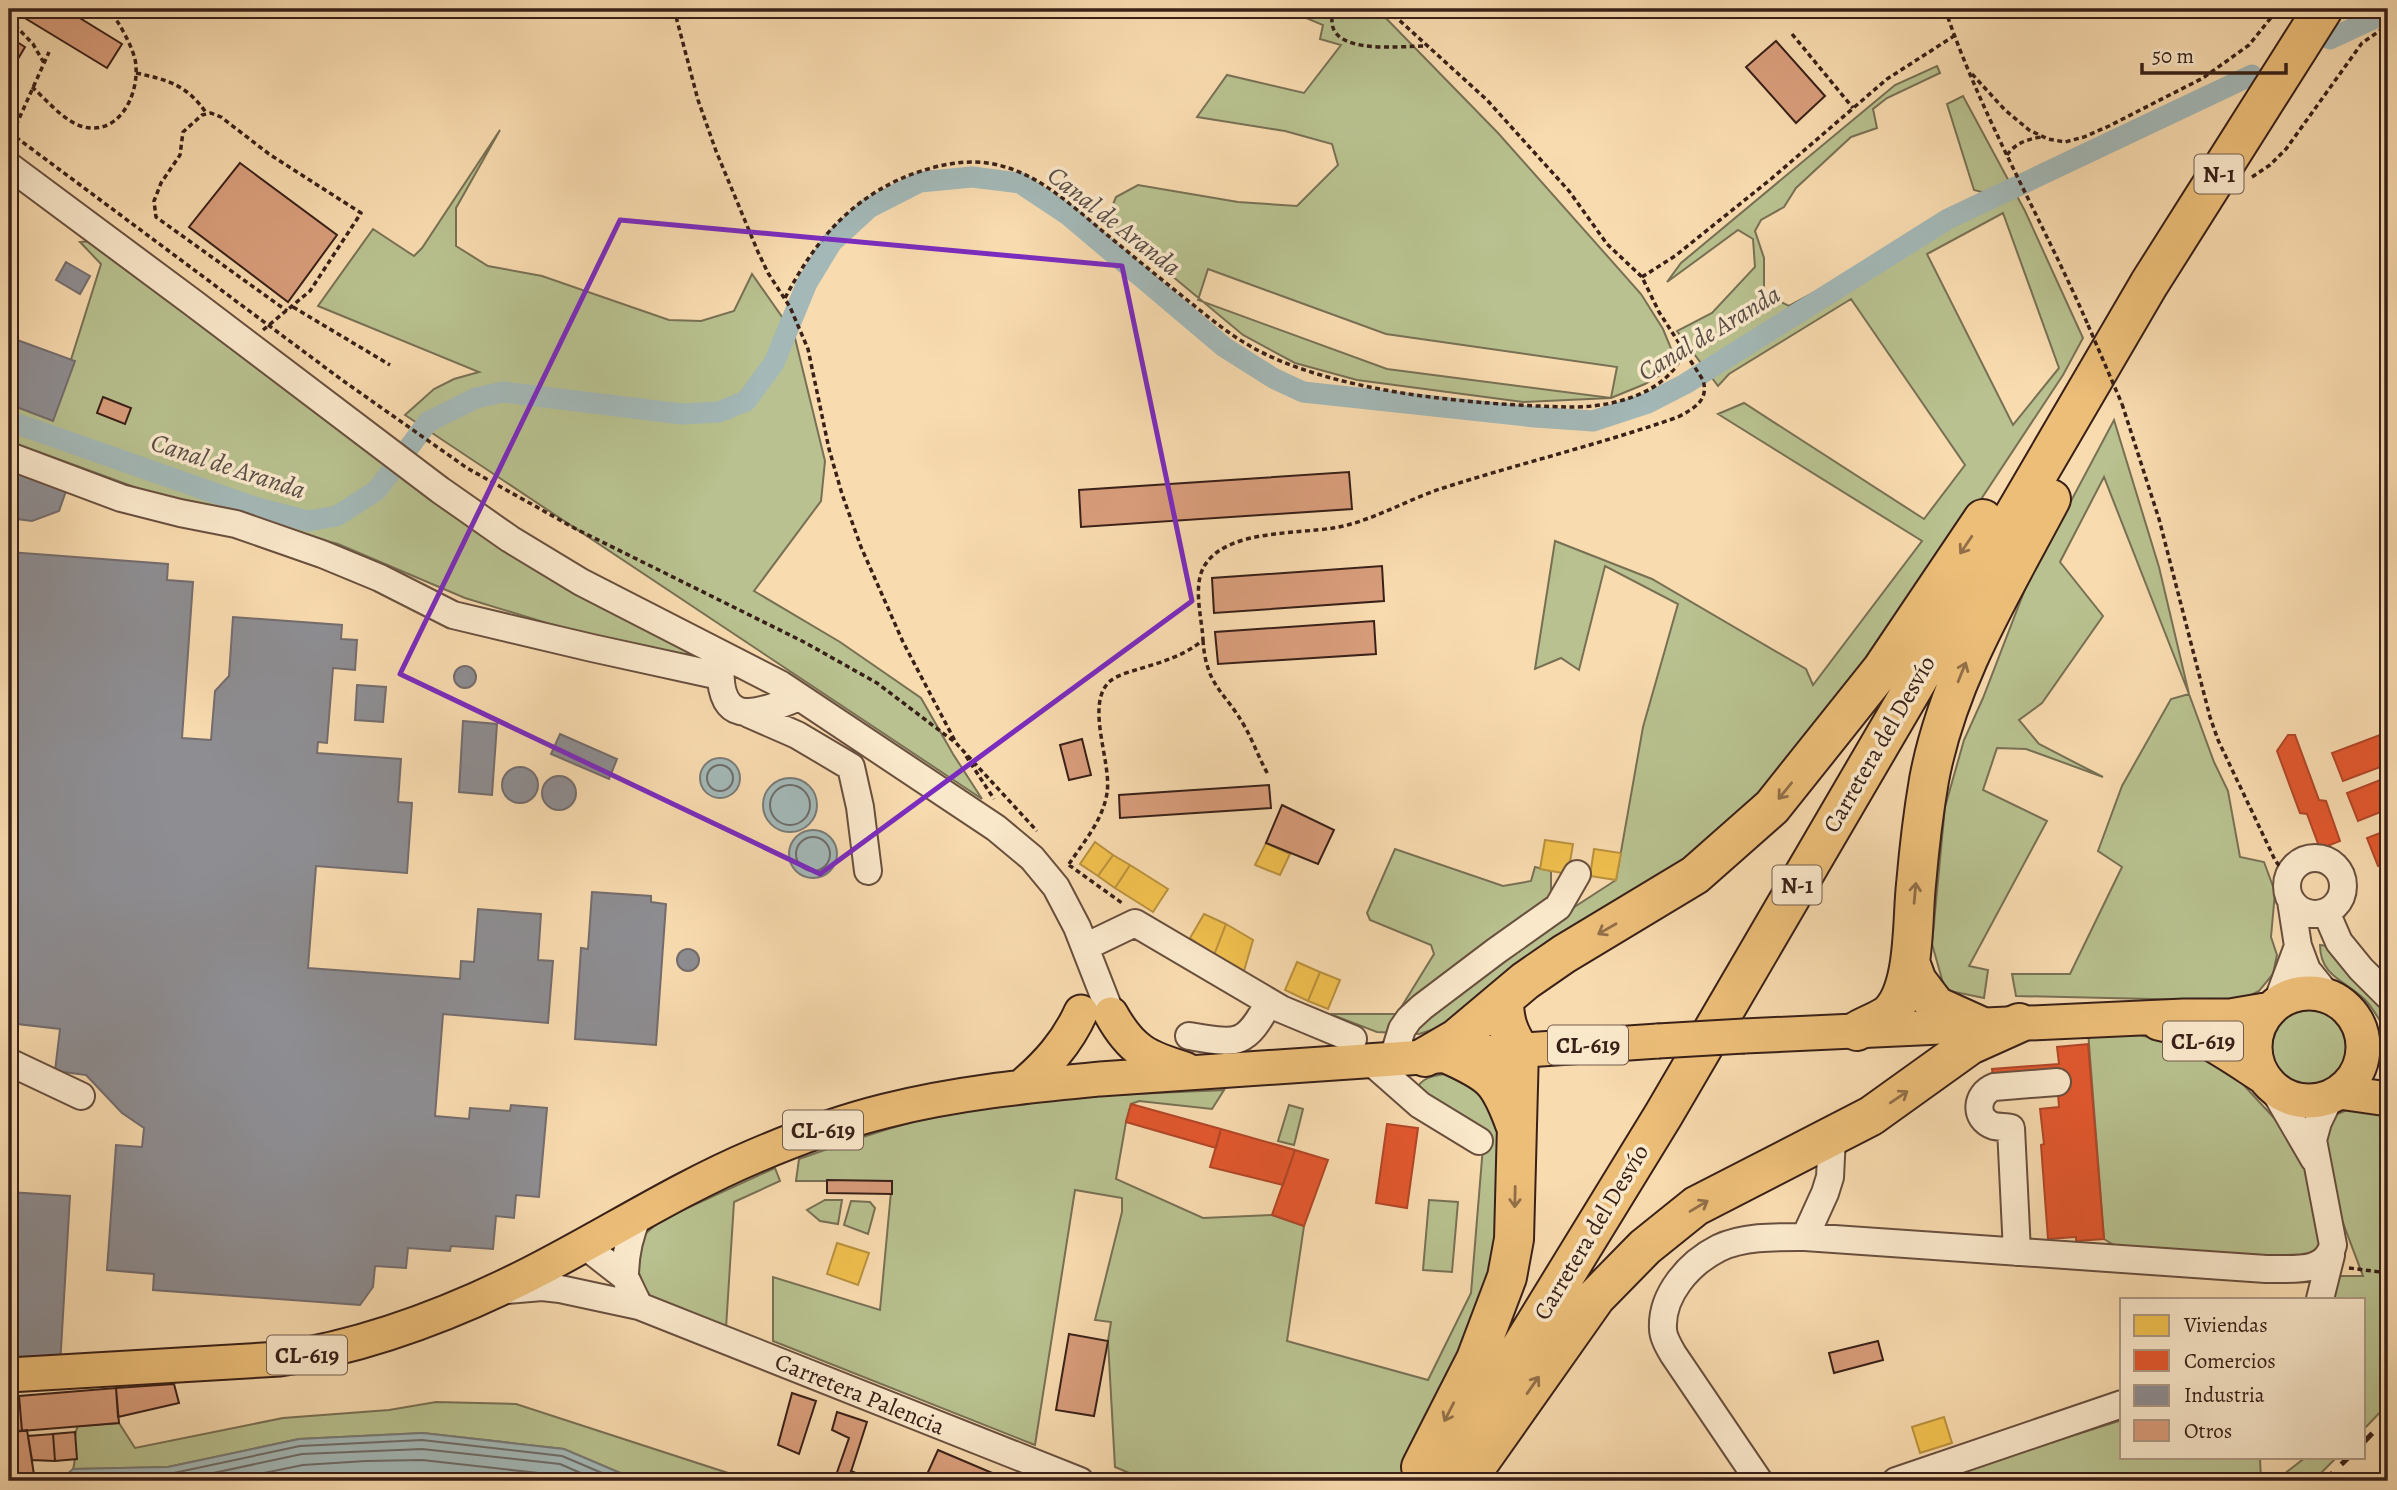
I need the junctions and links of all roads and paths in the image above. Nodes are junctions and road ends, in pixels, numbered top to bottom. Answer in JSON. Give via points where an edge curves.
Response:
{"nodes":[{"id":1,"x":109,"y":9,"type":"edge"},
{"id":2,"x":1334,"y":9,"type":"edge"},
{"id":3,"x":1387,"y":9,"type":"edge"},
{"id":4,"x":1945,"y":9,"type":"edge"},
{"id":5,"x":2278,"y":9,"type":"edge"},
{"id":6,"x":2323,"y":9,"type":"edge"},
{"id":7,"x":673,"y":10,"type":"edge"},
{"id":8,"x":9,"y":19,"type":"edge"},
{"id":9,"x":2388,"y":25,"type":"edge"},
{"id":10,"x":1792,"y":34,"type":"dead end"},
{"id":11,"x":1954,"y":36,"type":"junction"},
{"id":12,"x":1426,"y":46,"type":"junction"},
{"id":13,"x":49,"y":52,"type":"dead end"},
{"id":14,"x":44,"y":63,"type":"junction"},
{"id":15,"x":136,"y":73,"type":"junction"},
{"id":16,"x":1972,"y":74,"type":"junction"},
{"id":17,"x":32,"y":87,"type":"junction"},
{"id":18,"x":1853,"y":108,"type":"junction"},
{"id":19,"x":207,"y":114,"type":"junction"},
{"id":20,"x":10,"y":133,"type":"edge"},
{"id":21,"x":2043,"y":137,"type":"junction"},
{"id":22,"x":9,"y":141,"type":"edge"},
{"id":23,"x":2007,"y":155,"type":"junction"},
{"id":24,"x":9,"y":166,"type":"edge"},
{"id":25,"x":2243,"y":183,"type":"dead end"},
{"id":26,"x":2154,"y":276,"type":"junction"},
{"id":27,"x":1642,"y":277,"type":"junction"},
{"id":28,"x":785,"y":298,"type":"junction"},
{"id":29,"x":293,"y":307,"type":"junction"},
{"id":30,"x":288,"y":311,"type":"junction"},
{"id":31,"x":269,"y":325,"type":"junction"},
{"id":32,"x":248,"y":345,"type":"junction"},
{"id":33,"x":1684,"y":350,"type":"junction"},
{"id":34,"x":390,"y":365,"type":"dead end"},
{"id":35,"x":9,"y":456,"type":"edge"},
{"id":36,"x":1203,"y":640,"type":"junction"},
{"id":37,"x":721,"y":664,"type":"junction"},
{"id":38,"x":799,"y":697,"type":"junction"},
{"id":39,"x":749,"y":714,"type":"junction"},
{"id":40,"x":956,"y":743,"type":"junction"},
{"id":41,"x":1269,"y":776,"type":"dead end"},
{"id":42,"x":996,"y":828,"type":"junction"},
{"id":43,"x":1040,"y":834,"type":"dead end"},
{"id":44,"x":1063,"y":858,"type":"dead end"},
{"id":45,"x":1069,"y":864,"type":"junction"},
{"id":46,"x":868,"y":871,"type":"dead end"},
{"id":47,"x":1577,"y":874,"type":"dead end"},
{"id":48,"x":2290,"y":889,"type":"junction"},
{"id":49,"x":1128,"y":907,"type":"dead end"},
{"id":50,"x":2320,"y":913,"type":"junction"},
{"id":51,"x":2297,"y":939,"type":"junction"},
{"id":52,"x":1085,"y":947,"type":"junction"},
{"id":53,"x":1910,"y":962,"type":"junction"},
{"id":54,"x":2328,"y":996,"type":"junction"},
{"id":55,"x":2388,"y":996,"type":"edge"},
{"id":56,"x":1504,"y":1000,"type":"junction"},
{"id":57,"x":1269,"y":1002,"type":"junction"},
{"id":58,"x":2273,"y":1007,"type":"junction"},
{"id":59,"x":1096,"y":1013,"type":"junction"},
{"id":60,"x":2135,"y":1018,"type":"junction"},
{"id":61,"x":2019,"y":1023,"type":"junction"},
{"id":62,"x":1978,"y":1025,"type":"junction"},
{"id":63,"x":2360,"y":1027,"type":"junction"},
{"id":64,"x":1857,"y":1031,"type":"junction"},
{"id":65,"x":1189,"y":1036,"type":"dead end"},
{"id":66,"x":1519,"y":1049,"type":"junction"},
{"id":67,"x":1398,"y":1054,"type":"junction"},
{"id":68,"x":9,"y":1062,"type":"edge"},
{"id":69,"x":2388,"y":1064,"type":"edge"},
{"id":70,"x":1194,"y":1072,"type":"junction"},
{"id":71,"x":1100,"y":1079,"type":"junction"},
{"id":72,"x":2057,"y":1082,"type":"dead end"},
{"id":73,"x":2268,"y":1082,"type":"junction"},
{"id":74,"x":1021,"y":1087,"type":"junction"},
{"id":75,"x":2335,"y":1094,"type":"junction"},
{"id":76,"x":81,"y":1096,"type":"dead end"},
{"id":77,"x":2388,"y":1099,"type":"edge"},
{"id":78,"x":1517,"y":1129,"type":"junction"},
{"id":79,"x":1832,"y":1136,"type":"junction"},
{"id":80,"x":1479,"y":1141,"type":"dead end"},
{"id":81,"x":2316,"y":1161,"type":"junction"},
{"id":82,"x":638,"y":1216,"type":"junction"},
{"id":83,"x":1805,"y":1237,"type":"junction"},
{"id":84,"x":584,"y":1245,"type":"junction"},
{"id":85,"x":2017,"y":1252,"type":"junction"},
{"id":86,"x":2330,"y":1260,"type":"junction"},
{"id":87,"x":2388,"y":1273,"type":"edge"},
{"id":88,"x":625,"y":1277,"type":"junction"},
{"id":89,"x":497,"y":1290,"type":"junction"},
{"id":90,"x":602,"y":1297,"type":"junction"},
{"id":91,"x":2320,"y":1298,"type":"edge"},
{"id":92,"x":639,"y":1306,"type":"junction"},
{"id":93,"x":9,"y":1375,"type":"edge"},
{"id":94,"x":2120,"y":1405,"type":"edge"},
{"id":95,"x":1080,"y":1481,"type":"edge"},
{"id":96,"x":1414,"y":1481,"type":"edge"},
{"id":97,"x":1439,"y":1481,"type":"edge"},
{"id":98,"x":1466,"y":1481,"type":"edge"},
{"id":99,"x":1759,"y":1481,"type":"edge"},
{"id":100,"x":1896,"y":1481,"type":"edge"}],
"edges":[{"from":1,"to":15,"type":"path","via":[[132,49]]},
{"from":2,"to":12,"type":"path","via":[[1333,31],[1341,39],[1369,46]]},
{"from":3,"to":12,"type":"path"},
{"from":4,"to":11,"type":"path"},
{"from":5,"to":21,"type":"path","via":[[2249,46],[2194,83],[2084,137],[2065,142]]},
{"from":6,"to":26,"type":"highway","name":"Carretera del Desvío","number":"N-1"},
{"from":7,"to":28,"type":"path","via":[[716,151],[758,252]]},
{"from":8,"to":14,"type":"path"},
{"from":9,"to":25,"type":"path","via":[[2362,43],[2286,149]]},
{"from":10,"to":18,"type":"path"},
{"from":11,"to":16,"type":"path"},
{"from":11,"to":18,"type":"path","via":[[1887,79]]},
{"from":12,"to":27,"type":"path","via":[[1487,100],[1569,191],[1607,244]]},
{"from":13,"to":14,"type":"path"},
{"from":14,"to":17,"type":"path"},
{"from":15,"to":17,"type":"path","via":[[124,112],[96,128],[70,120]]},
{"from":15,"to":19,"type":"path","via":[[188,92]]},
{"from":16,"to":21,"type":"path","via":[[2005,110]]},
{"from":16,"to":23,"type":"path"},
{"from":17,"to":20,"type":"path"},
{"from":18,"to":27,"type":"path","via":[[1675,256]]},
{"from":19,"to":29,"type":"path","via":[[221,117],[268,154],[361,213],[310,291]]},
{"from":19,"to":30,"type":"path","via":[[183,132],[180,155],[154,201],[156,217]]},
{"from":20,"to":22,"type":"path"},
{"from":20,"to":31,"type":"path"},
{"from":21,"to":23,"type":"path","via":[[2025,140]]},
{"from":23,"to":48,"type":"path","bridge":true,"via":[[2060,259],[2122,404],[2159,519],[2218,740]]},
{"from":24,"to":32,"type":"street"},
{"from":53,"to":26,"type":"highway","number":"N-1","one_way":true,"via":[[1929,778],[1947,710],[1965,662],[2106,394]]},
{"from":26,"to":56,"type":"highway","number":"N-1","one_way":true,"via":[[2060,405],[1882,669],[1772,807],[1695,875],[1564,954]]},
{"from":26,"to":97,"type":"highway","name":"Carretera del Desvío","number":"N-1","via":[[1664,1114]]},
{"from":27,"to":33,"type":"path"},
{"from":28,"to":33,"type":"path","via":[[820,241],[864,198],[915,172],[986,163],[1053,191],[1219,326],[1250,346],[1308,371],[1395,391],[1586,407],[1631,397],[1664,381]]},
{"from":28,"to":40,"type":"path","via":[[808,349],[842,494],[861,547],[903,642]]},
{"from":29,"to":30,"type":"path"},
{"from":29,"to":34,"type":"path"},
{"from":30,"to":31,"type":"path"},
{"from":31,"to":32,"type":"path"},
{"from":31,"to":40,"type":"path","via":[[467,468],[845,664]]},
{"from":32,"to":37,"type":"street","via":[[510,539]]},
{"from":33,"to":36,"type":"path","via":[[1705,389],[1695,408],[1678,417],[1440,489],[1359,522],[1268,535],[1219,551],[1205,563],[1200,581]]},
{"from":35,"to":37,"type":"street","via":[[121,498],[236,524],[322,554],[453,615],[592,648]]},
{"from":36,"to":41,"type":"path","via":[[1214,685],[1245,727]]},
{"from":36,"to":45,"type":"path","via":[[1179,656],[1110,681],[1101,693],[1107,793],[1096,823]]},
{"from":37,"to":38,"type":"street","via":[[780,684]]},
{"from":37,"to":39,"type":"street","via":[[725,697],[732,707]]},
{"from":38,"to":39,"type":"street"},
{"from":38,"to":42,"type":"street"},
{"from":39,"to":46,"type":"street","via":[[851,767]]},
{"from":40,"to":42,"type":"path","via":[[992,792],[998,808]]},
{"from":40,"to":43,"type":"path"},
{"from":42,"to":52,"type":"street","via":[[1032,858],[1056,887]]},
{"from":44,"to":45,"type":"path"},
{"from":45,"to":49,"type":"path"},
{"from":47,"to":67,"type":"street","via":[[1558,907],[1409,1019],[1402,1029]]},
{"from":48,"to":50,"type":"street","via":[[2306,913]]},
{"from":48,"to":50,"type":"street","via":[[2292,869],[2307,859],[2333,865],[2343,890],[2340,900]]},
{"from":48,"to":51,"type":"street"},
{"from":50,"to":51,"type":"street","via":[[2305,919]]},
{"from":50,"to":55,"type":"street","via":[[2361,969]]},
{"from":51,"to":54,"type":"street","via":[[2307,970]]},
{"from":51,"to":58,"type":"street"},
{"from":52,"to":57,"type":"street","via":[[1135,923]]},
{"from":52,"to":59,"type":"street","via":[[1100,979]]},
{"from":53,"to":62,"type":"highway","via":[[1917,981],[1936,1006]]},
{"from":53,"to":64,"type":"highway","via":[[1903,991],[1890,1013]]},
{"from":54,"to":58,"type":"main road","number":"CL-619","via":[[2300,993]]},
{"from":54,"to":63,"type":"main road","via":[[2342,1003]]},
{"from":56,"to":66,"type":"highway","via":[[1504,1020]]},
{"from":56,"to":67,"type":"highway","number":"N-1","via":[[1456,1039]]},
{"from":57,"to":65,"type":"street","via":[[1250,1034],[1220,1041]]},
{"from":57,"to":67,"type":"street","via":[[1313,1024]]},
{"from":58,"to":60,"type":"main road","number":"CL-619","via":[[2230,1016]]},
{"from":58,"to":73,"type":"main road","number":"CL-619","via":[[2256,1035],[2256,1057]]},
{"from":59,"to":70,"type":"main road","via":[[1154,1060]]},
{"from":59,"to":71,"type":"main road","via":[[1114,1040]]},
{"from":59,"to":74,"type":"main road"},
{"from":60,"to":61,"type":"main road","number":"CL-619"},
{"from":60,"to":73,"type":"main road","number":"CL-619","via":[[2194,1036]]},
{"from":61,"to":62,"type":"main road","number":"CL-619"},
{"from":79,"to":61,"type":"highway","one_way":true,"via":[[1871,1116],[1970,1045]]},
{"from":62,"to":64,"type":"main road","number":"CL-619"},
{"from":63,"to":69,"type":"main road"},
{"from":63,"to":75,"type":"main road","via":[[2361,1063],[2353,1079]]},
{"from":64,"to":66,"type":"main road","number":"CL-619","bridge":true},
{"from":66,"to":67,"type":"main road","number":"CL-619"},
{"from":66,"to":78,"type":"highway"},
{"from":67,"to":70,"type":"main road","number":"CL-619"},
{"from":67,"to":78,"type":"highway","via":[[1480,1069],[1501,1089]]},
{"from":67,"to":80,"type":"street","via":[[1420,1105]]},
{"from":68,"to":76,"type":"street"},
{"from":70,"to":71,"type":"main road","number":"CL-619"},
{"from":71,"to":74,"type":"main road","number":"CL-619"},
{"from":72,"to":85,"type":"street","via":[[1994,1087],[1981,1097],[1983,1119],[1992,1126],[2011,1128]]},
{"from":73,"to":75,"type":"main road","number":"CL-619","via":[[2298,1100],[2314,1101]]},
{"from":73,"to":81,"type":"street"},
{"from":74,"to":82,"type":"main road","number":"CL-619","via":[[924,1102],[846,1122],[752,1157]]},
{"from":75,"to":77,"type":"main road","number":"CL-619"},
{"from":75,"to":81,"type":"street","via":[[2318,1122],[2313,1140]]},
{"from":78,"to":96,"type":"highway","one_way":true,"via":[[1514,1239],[1507,1277],[1476,1359]]},
{"from":79,"to":83,"type":"street","via":[[1830,1177]]},
{"from":98,"to":79,"type":"highway","one_way":true,"via":[[1596,1297],[1645,1247],[1696,1206]]},
{"from":81,"to":86,"type":"street","via":[[2330,1220]]},
{"from":82,"to":84,"type":"main road","number":"CL-619"},
{"from":82,"to":88,"type":"street","via":[[630,1234]]},
{"from":83,"to":85,"type":"street"},
{"from":83,"to":99,"type":"street","via":[[1765,1238],[1719,1248],[1685,1273],[1666,1302],[1662,1331],[1673,1354]]},
{"from":84,"to":88,"type":"street"},
{"from":84,"to":89,"type":"main road","number":"CL-619"},
{"from":84,"to":90,"type":"street"},
{"from":85,"to":86,"type":"street","via":[[2266,1269],[2313,1267]]},
{"from":86,"to":87,"type":"path"},
{"from":86,"to":91,"type":"street"},
{"from":88,"to":92,"type":"street"},
{"from":89,"to":90,"type":"street","name":"Carretera Palencia","via":[[542,1287]]},
{"from":89,"to":93,"type":"main road","number":"CL-619","via":[[385,1335],[323,1353]]},
{"from":90,"to":92,"type":"street","name":"Carretera Palencia"},
{"from":92,"to":95,"type":"street","name":"Carretera Palencia"},
{"from":94,"to":100,"type":"street"}]}
